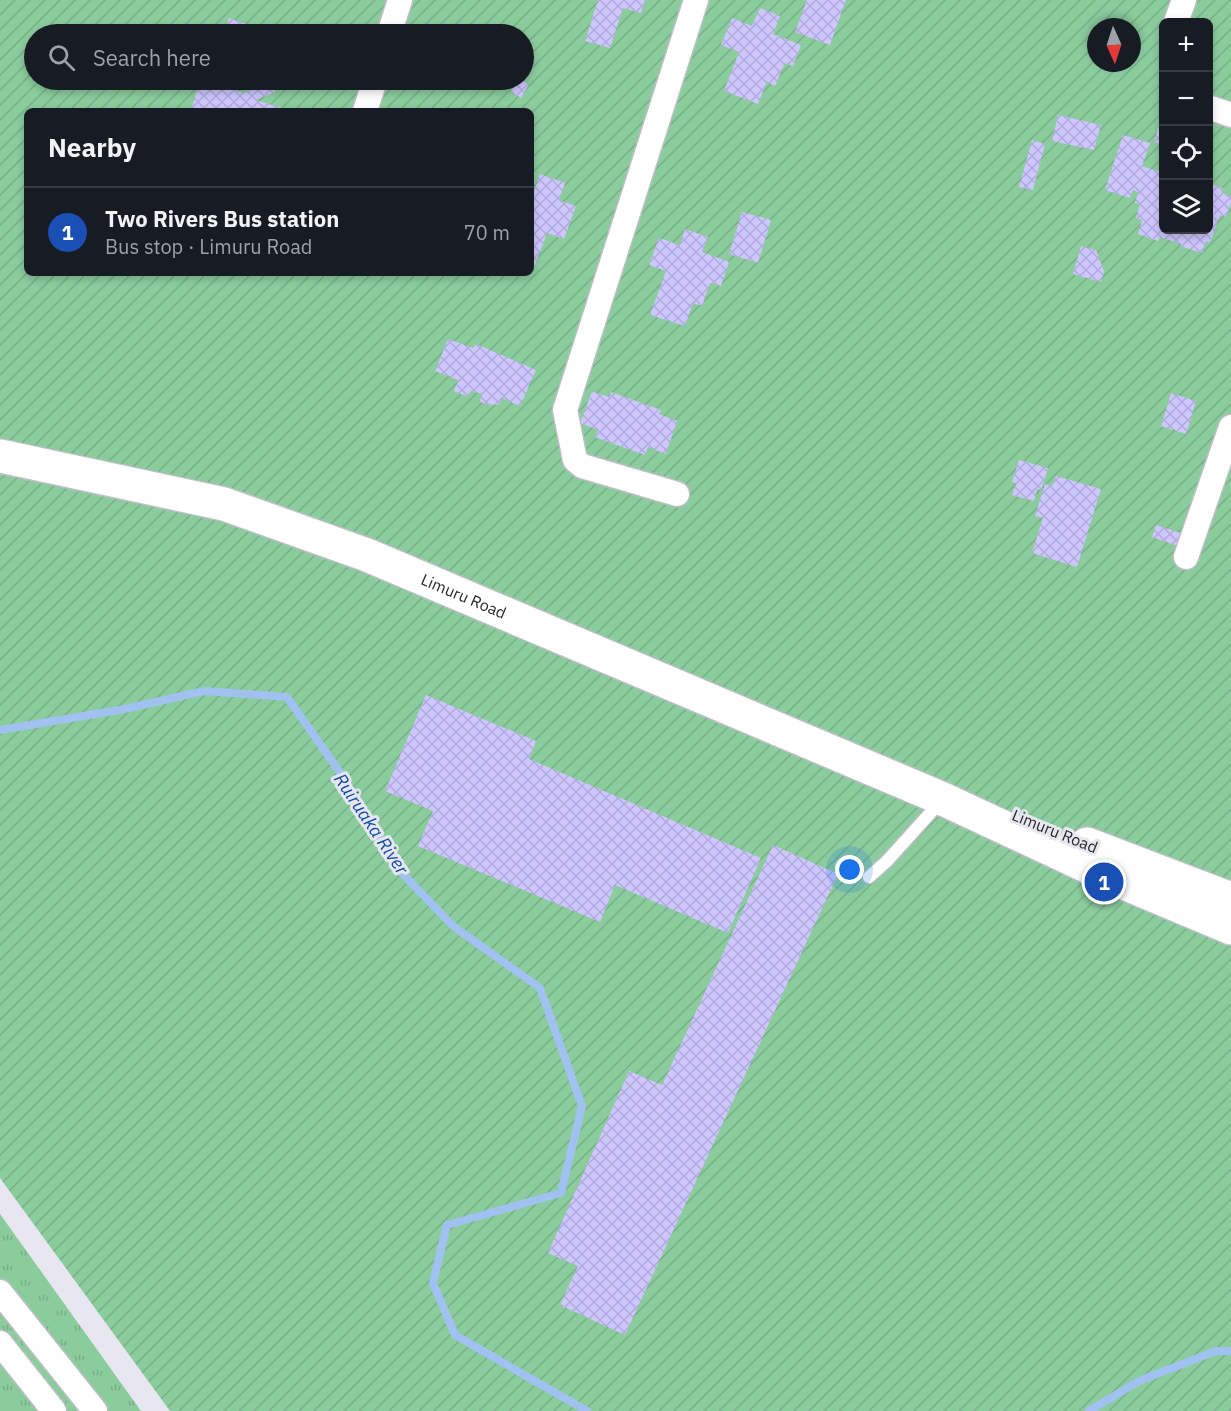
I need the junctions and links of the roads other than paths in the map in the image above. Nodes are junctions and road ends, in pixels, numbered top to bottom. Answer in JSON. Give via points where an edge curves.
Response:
{"nodes":[{"id":1,"x":400,"y":0,"type":"edge"},
{"id":2,"x":696,"y":0,"type":"edge"},
{"id":3,"x":1184,"y":0,"type":"edge"},
{"id":4,"x":1177,"y":18,"type":"edge"},
{"id":5,"x":392,"y":24,"type":"edge"},
{"id":6,"x":372,"y":90,"type":"edge"},
{"id":7,"x":366,"y":108,"type":"edge"},
{"id":8,"x":1213,"y":109,"type":"edge"},
{"id":9,"x":1231,"y":116,"type":"edge"},
{"id":10,"x":1231,"y":427,"type":"edge"},
{"id":11,"x":0,"y":456,"type":"edge"},
{"id":12,"x":677,"y":494,"type":"dead end"},
{"id":13,"x":1186,"y":557,"type":"dead end"},
{"id":14,"x":910,"y":786,"type":"junction"},
{"id":15,"x":943,"y":799,"type":"junction"},
{"id":16,"x":869,"y":877,"type":"dead end"},
{"id":17,"x":1112,"y":878,"type":"junction"},
{"id":18,"x":1231,"y":899,"type":"edge"},
{"id":19,"x":1231,"y":928,"type":"edge"},
{"id":20,"x":1231,"y":945,"type":"edge"},
{"id":21,"x":0,"y":1292,"type":"edge"},
{"id":22,"x":0,"y":1343,"type":"edge"},
{"id":23,"x":54,"y":1411,"type":"edge"},
{"id":24,"x":95,"y":1411,"type":"edge"}],
"edges":[{"from":1,"to":5,"type":"street"},
{"from":2,"to":12,"type":"street","via":[[565,410],[575,460],[582,466]]},
{"from":3,"to":4,"type":"street"},
{"from":6,"to":7,"type":"street"},
{"from":8,"to":9,"type":"street"},
{"from":10,"to":13,"type":"street"},
{"from":11,"to":14,"type":"main road","name":"Limuru Road","via":[[224,504],[367,555]]},
{"from":14,"to":15,"type":"main road","name":"Limuru Road"},
{"from":14,"to":18,"type":"main road","name":"Limuru Road","via":[[942,787]]},
{"from":15,"to":16,"type":"lane"},
{"from":15,"to":17,"type":"main road","name":"Limuru Road"},
{"from":17,"to":19,"type":"main road","name":"Limuru Road"},
{"from":17,"to":20,"type":"main road","name":"Limuru Road"},
{"from":21,"to":24,"type":"street"},
{"from":22,"to":23,"type":"street"}]}
